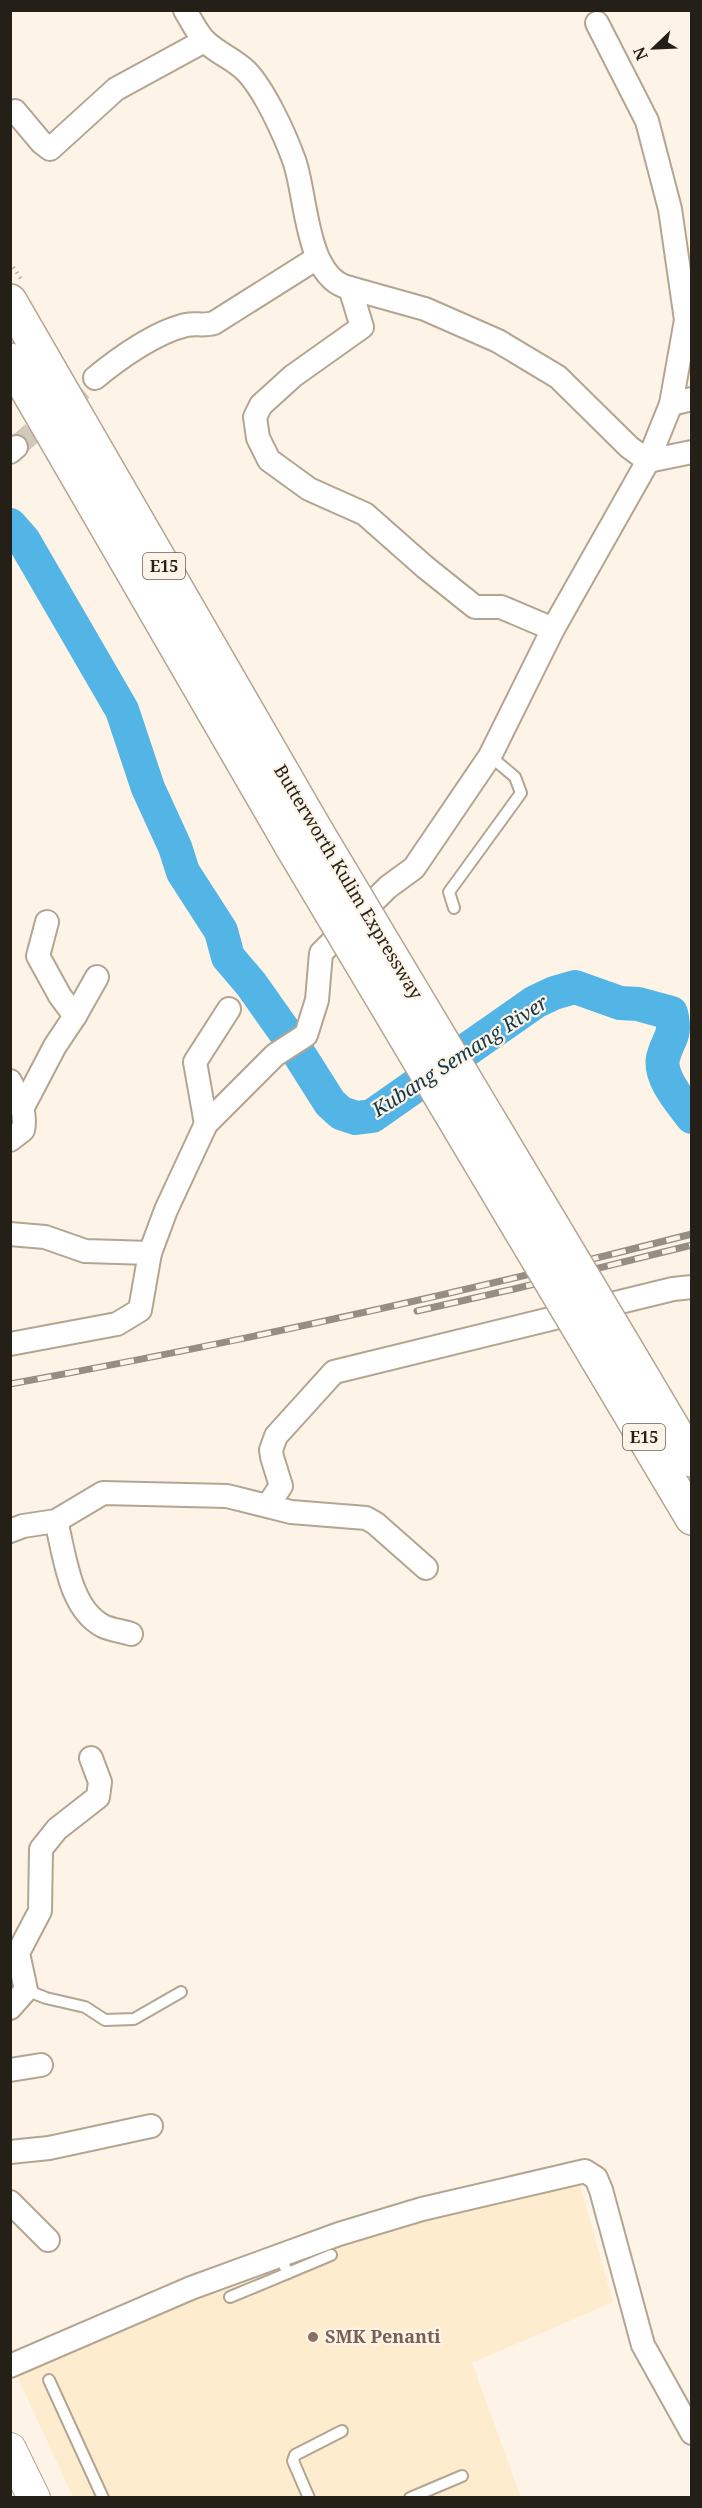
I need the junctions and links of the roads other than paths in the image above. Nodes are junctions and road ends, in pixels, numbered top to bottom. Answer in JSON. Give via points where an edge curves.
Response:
{"nodes":[{"id":1,"x":184,"y":10,"type":"edge"},
{"id":2,"x":597,"y":23,"type":"dead end"},
{"id":3,"x":204,"y":41,"type":"junction"},
{"id":4,"x":15,"y":111,"type":"dead end"},
{"id":5,"x":317,"y":258,"type":"junction"},
{"id":6,"x":350,"y":288,"type":"junction"},
{"id":7,"x":10,"y":301,"type":"edge"},
{"id":8,"x":689,"y":314,"type":"edge"},
{"id":9,"x":10,"y":360,"type":"edge"},
{"id":10,"x":95,"y":378,"type":"tunnel mouth"},
{"id":11,"x":681,"y":401,"type":"edge"},
{"id":12,"x":692,"y":452,"type":"edge"},
{"id":13,"x":648,"y":461,"type":"junction"},
{"id":14,"x":553,"y":629,"type":"junction"},
{"id":15,"x":490,"y":756,"type":"junction"},
{"id":16,"x":305,"y":839,"type":"junction"},
{"id":17,"x":454,"y":908,"type":"dead end"},
{"id":18,"x":46,"y":922,"type":"dead end"},
{"id":19,"x":97,"y":977,"type":"dead end"},
{"id":20,"x":229,"y":1009,"type":"dead end"},
{"id":21,"x":75,"y":1016,"type":"junction"},
{"id":22,"x":10,"y":1081,"type":"edge"},
{"id":23,"x":23,"y":1107,"type":"junction"},
{"id":24,"x":206,"y":1124,"type":"junction"},
{"id":25,"x":10,"y":1140,"type":"edge"},
{"id":26,"x":10,"y":1234,"type":"edge"},
{"id":27,"x":150,"y":1253,"type":"junction"},
{"id":28,"x":692,"y":1287,"type":"edge"},
{"id":29,"x":10,"y":1344,"type":"edge"},
{"id":30,"x":609,"y":1349,"type":"junction"},
{"id":31,"x":692,"y":1460,"type":"edge"},
{"id":32,"x":270,"y":1505,"type":"junction"},
{"id":33,"x":692,"y":1518,"type":"edge"},
{"id":34,"x":56,"y":1521,"type":"junction"},
{"id":35,"x":10,"y":1531,"type":"edge"},
{"id":36,"x":426,"y":1568,"type":"dead end"},
{"id":37,"x":131,"y":1634,"type":"dead end"},
{"id":38,"x":91,"y":1758,"type":"dead end"},
{"id":39,"x":14,"y":1951,"type":"edge"},
{"id":40,"x":26,"y":1990,"type":"junction"},
{"id":41,"x":181,"y":1992,"type":"dead end"},
{"id":42,"x":10,"y":2008,"type":"edge"},
{"id":43,"x":41,"y":2066,"type":"dead end"},
{"id":44,"x":10,"y":2070,"type":"edge"},
{"id":45,"x":151,"y":2126,"type":"dead end"},
{"id":46,"x":10,"y":2152,"type":"edge"},
{"id":47,"x":10,"y":2202,"type":"edge"},
{"id":48,"x":48,"y":2240,"type":"dead end"},
{"id":49,"x":331,"y":2256,"type":"dead end"},
{"id":50,"x":283,"y":2264,"type":"junction"},
{"id":51,"x":230,"y":2297,"type":"dead end"},
{"id":52,"x":10,"y":2366,"type":"edge"},
{"id":53,"x":49,"y":2380,"type":"dead end"},
{"id":54,"x":342,"y":2431,"type":"dead end"},
{"id":55,"x":692,"y":2433,"type":"edge"},
{"id":56,"x":462,"y":2476,"type":"dead end"},
{"id":57,"x":103,"y":2498,"type":"edge"},
{"id":58,"x":309,"y":2498,"type":"edge"},
{"id":59,"x":410,"y":2498,"type":"edge"}],
"edges":[{"from":1,"to":3,"type":"street"},
{"from":2,"to":8,"type":"street","via":[[647,121],[670,209]]},
{"from":3,"to":4,"type":"street","via":[[116,89],[50,149]]},
{"from":3,"to":5,"type":"street","via":[[247,72],[275,114],[295,161]]},
{"from":5,"to":6,"type":"street","via":[[339,285]]},
{"from":5,"to":10,"type":"street","via":[[214,323],[188,325],[156,338],[115,361]]},
{"from":6,"to":13,"type":"street","via":[[425,309],[498,341],[558,376]]},
{"from":6,"to":14,"type":"street","via":[[362,327],[293,376],[261,405],[255,417],[258,438],[269,460],[309,489],[365,514],[475,607],[501,607]]},
{"from":7,"to":16,"type":"highway","name":"Butterworth Kulim Expressway","number":"E15"},
{"from":8,"to":11,"type":"street"},
{"from":9,"to":16,"type":"highway","name":"Butterworth Kulim Expressway","number":"E15"},
{"from":11,"to":13,"type":"street"},
{"from":12,"to":13,"type":"street"},
{"from":13,"to":14,"type":"street"},
{"from":14,"to":15,"type":"street"},
{"from":15,"to":17,"type":"lane","via":[[515,777],[521,793],[449,892]]},
{"from":15,"to":24,"type":"street","via":[[414,868],[388,887],[321,953],[317,1000],[306,1035],[275,1054]]},
{"from":16,"to":30,"type":"highway","name":"Butterworth Kulim Expressway","number":"E15","bridge":true},
{"from":18,"to":21,"type":"street","via":[[38,956]]},
{"from":19,"to":21,"type":"street"},
{"from":20,"to":24,"type":"street","via":[[195,1062]]},
{"from":21,"to":23,"type":"street"},
{"from":22,"to":23,"type":"street"},
{"from":23,"to":25,"type":"street","via":[[23,1130]]},
{"from":24,"to":27,"type":"street"},
{"from":26,"to":27,"type":"street","via":[[45,1236],[85,1251]]},
{"from":27,"to":29,"type":"street","via":[[140,1310],[117,1324]]},
{"from":28,"to":32,"type":"street","via":[[673,1288],[334,1372],[276,1436],[271,1450],[280,1486]]},
{"from":30,"to":31,"type":"highway","name":"Butterworth Kulim Expressway","number":"E15"},
{"from":30,"to":33,"type":"highway","name":"Butterworth Kulim Expressway","number":"E15"},
{"from":32,"to":34,"type":"street","via":[[227,1496],[103,1492]]},
{"from":32,"to":36,"type":"street","via":[[291,1512],[366,1518]]},
{"from":34,"to":35,"type":"street"},
{"from":34,"to":37,"type":"street","via":[[77,1601],[104,1626]]},
{"from":38,"to":39,"type":"street","via":[[100,1782],[98,1797],[57,1829],[41,1849],[40,1911]]},
{"from":39,"to":40,"type":"street"},
{"from":40,"to":41,"type":"lane","via":[[85,2007],[105,2020],[134,2019]]},
{"from":40,"to":42,"type":"street"},
{"from":43,"to":44,"type":"street"},
{"from":45,"to":46,"type":"street","via":[[49,2148]]},
{"from":47,"to":48,"type":"street"},
{"from":49,"to":50,"type":"lane"},
{"from":50,"to":51,"type":"lane"},
{"from":50,"to":52,"type":"street","via":[[191,2288]]},
{"from":50,"to":55,"type":"street","via":[[395,2216],[585,2171],[596,2178],[601,2190],[643,2345]]},
{"from":53,"to":57,"type":"lane"},
{"from":54,"to":58,"type":"lane","via":[[295,2455],[293,2461]]},
{"from":56,"to":59,"type":"lane"}]}
